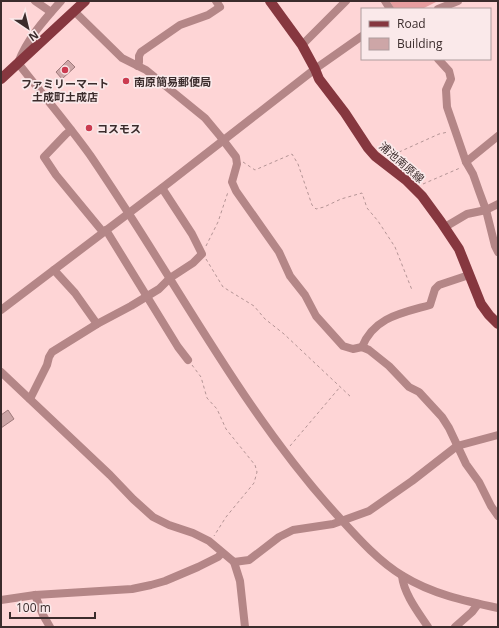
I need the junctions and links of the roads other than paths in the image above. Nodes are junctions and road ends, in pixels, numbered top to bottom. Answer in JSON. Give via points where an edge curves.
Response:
{"nodes":[{"id":1,"x":35,"y":1,"type":"edge"},
{"id":2,"x":61,"y":1,"type":"edge"},
{"id":3,"x":85,"y":1,"type":"edge"},
{"id":4,"x":216,"y":1,"type":"edge"},
{"id":5,"x":270,"y":1,"type":"edge"},
{"id":6,"x":346,"y":1,"type":"edge"},
{"id":7,"x":458,"y":1,"type":"edge"},
{"id":8,"x":440,"y":8,"type":"edge"},
{"id":9,"x":74,"y":11,"type":"junction"},
{"id":10,"x":51,"y":12,"type":"junction"},
{"id":11,"x":361,"y":37,"type":"edge"},
{"id":12,"x":302,"y":45,"type":"junction"},
{"id":13,"x":439,"y":60,"type":"edge"},
{"id":14,"x":18,"y":63,"type":"junction"},
{"id":15,"x":138,"y":66,"type":"junction"},
{"id":16,"x":315,"y":69,"type":"junction"},
{"id":17,"x":1,"y":79,"type":"edge"},
{"id":18,"x":71,"y":130,"type":"junction"},
{"id":19,"x":498,"y":136,"type":"edge"},
{"id":20,"x":223,"y":140,"type":"junction"},
{"id":21,"x":466,"y":162,"type":"junction"},
{"id":22,"x":162,"y":188,"type":"junction"},
{"id":23,"x":498,"y":204,"type":"edge"},
{"id":24,"x":486,"y":210,"type":"junction"},
{"id":25,"x":128,"y":213,"type":"junction"},
{"id":26,"x":445,"y":227,"type":"junction"},
{"id":27,"x":104,"y":231,"type":"junction"},
{"id":28,"x":498,"y":252,"type":"edge"},
{"id":29,"x":54,"y":270,"type":"junction"},
{"id":30,"x":469,"y":275,"type":"junction"},
{"id":31,"x":170,"y":278,"type":"junction"},
{"id":32,"x":147,"y":296,"type":"junction"},
{"id":33,"x":1,"y":310,"type":"edge"},
{"id":34,"x":97,"y":324,"type":"junction"},
{"id":35,"x":498,"y":324,"type":"edge"},
{"id":36,"x":362,"y":347,"type":"junction"},
{"id":37,"x":188,"y":360,"type":"road end"},
{"id":38,"x":1,"y":372,"type":"edge"},
{"id":39,"x":30,"y":399,"type":"junction"},
{"id":40,"x":498,"y":435,"type":"edge"},
{"id":41,"x":457,"y":446,"type":"junction"},
{"id":42,"x":498,"y":516,"type":"edge"},
{"id":43,"x":342,"y":521,"type":"junction"},
{"id":44,"x":222,"y":553,"type":"junction"},
{"id":45,"x":234,"y":562,"type":"junction"},
{"id":46,"x":402,"y":576,"type":"junction"},
{"id":47,"x":35,"y":595,"type":"junction"},
{"id":48,"x":1,"y":600,"type":"edge"},
{"id":49,"x":478,"y":604,"type":"junction"},
{"id":50,"x":498,"y":608,"type":"edge"},
{"id":51,"x":50,"y":627,"type":"edge"},
{"id":52,"x":245,"y":627,"type":"edge"},
{"id":53,"x":428,"y":627,"type":"edge"},
{"id":54,"x":456,"y":627,"type":"edge"}],
"edges":[{"from":1,"to":10,"type":"street"},
{"from":2,"to":10,"type":"street"},
{"from":3,"to":9,"type":"main road"},
{"from":4,"to":15,"type":"street","via":[[220,7],[208,15],[180,25],[141,52]]},
{"from":5,"to":12,"type":"main road","name":"浦池南原線"},
{"from":6,"to":12,"type":"street"},
{"from":7,"to":8,"type":"street"},
{"from":9,"to":14,"type":"main road"},
{"from":9,"to":15,"type":"street","via":[[122,58]]},
{"from":10,"to":14,"type":"street","via":[[30,39]]},
{"from":11,"to":16,"type":"street"},
{"from":12,"to":16,"type":"main road","name":"浦池南原線"},
{"from":13,"to":21,"type":"street","via":[[449,71],[451,79],[446,90],[447,107]]},
{"from":14,"to":17,"type":"main road"},
{"from":14,"to":18,"type":"street"},
{"from":15,"to":20,"type":"street","via":[[204,118]]},
{"from":16,"to":20,"type":"street"},
{"from":16,"to":26,"type":"main road","name":"浦池南原線","via":[[319,79],[368,148],[422,196]]},
{"from":18,"to":25,"type":"street"},
{"from":18,"to":27,"type":"street","via":[[44,157],[56,175]]},
{"from":19,"to":21,"type":"street"},
{"from":20,"to":22,"type":"street"},
{"from":20,"to":36,"type":"street","via":[[236,157],[237,164],[232,182],[236,192],[279,252],[290,276],[305,295],[316,316],[342,346],[353,349]]},
{"from":21,"to":24,"type":"street"},
{"from":22,"to":25,"type":"street"},
{"from":22,"to":31,"type":"street","via":[[202,254]]},
{"from":23,"to":24,"type":"street"},
{"from":24,"to":26,"type":"street","via":[[467,214]]},
{"from":24,"to":28,"type":"street","via":[[494,246]]},
{"from":25,"to":27,"type":"street"},
{"from":25,"to":31,"type":"street"},
{"from":26,"to":30,"type":"main road","name":"浦池南原線","via":[[459,249]]},
{"from":27,"to":29,"type":"street"},
{"from":27,"to":32,"type":"street"},
{"from":29,"to":33,"type":"street"},
{"from":29,"to":34,"type":"street","via":[[75,293]]},
{"from":30,"to":35,"type":"main road","name":"浦池南原線","via":[[481,304]]},
{"from":30,"to":36,"type":"street","via":[[439,285],[435,289],[430,305],[384,320],[375,327]]},
{"from":31,"to":32,"type":"street"},
{"from":31,"to":43,"type":"street","via":[[257,414],[284,452]]},
{"from":32,"to":34,"type":"street"},
{"from":32,"to":37,"type":"street"},
{"from":34,"to":39,"type":"street","via":[[52,352]]},
{"from":36,"to":41,"type":"street","via":[[389,366],[409,388],[419,392],[427,400],[449,428]]},
{"from":38,"to":39,"type":"street"},
{"from":39,"to":44,"type":"street","via":[[153,516],[209,541]]},
{"from":40,"to":41,"type":"street"},
{"from":41,"to":42,"type":"street"},
{"from":41,"to":43,"type":"street","via":[[369,510]]},
{"from":43,"to":45,"type":"street","via":[[293,530],[249,560]]},
{"from":43,"to":46,"type":"street","via":[[385,564]]},
{"from":44,"to":45,"type":"street"},
{"from":44,"to":47,"type":"street","via":[[198,567],[151,585],[132,589]]},
{"from":45,"to":52,"type":"street","via":[[240,581]]},
{"from":46,"to":49,"type":"street","via":[[434,592]]},
{"from":46,"to":53,"type":"street","via":[[411,599]]},
{"from":47,"to":48,"type":"street"},
{"from":47,"to":51,"type":"street"},
{"from":49,"to":50,"type":"street"},
{"from":49,"to":54,"type":"street"}]}
